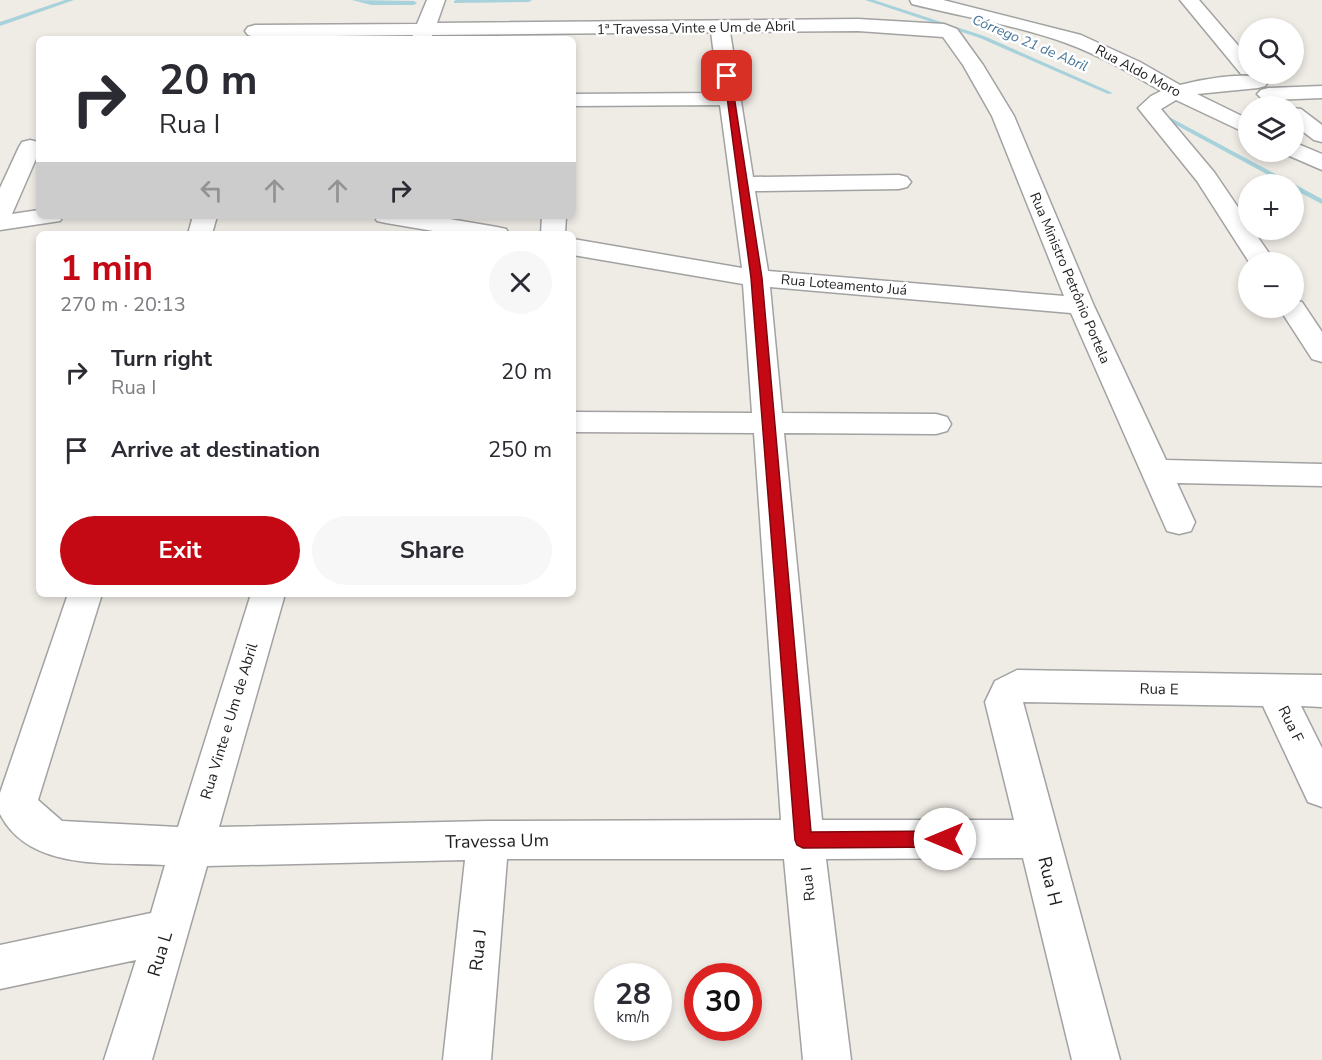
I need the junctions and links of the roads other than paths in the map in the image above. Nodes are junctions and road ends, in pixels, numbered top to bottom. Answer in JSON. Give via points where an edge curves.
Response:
{"nodes":[{"id":1,"x":436,"y":0,"type":"edge"},
{"id":2,"x":919,"y":0,"type":"edge"},
{"id":3,"x":1188,"y":0,"type":"edge"},
{"id":4,"x":720,"y":28,"type":"junction"},
{"id":5,"x":255,"y":31,"type":"dead end"},
{"id":6,"x":423,"y":34,"type":"edge"},
{"id":7,"x":954,"y":39,"type":"joint"},
{"id":8,"x":1262,"y":85,"type":"edge"},
{"id":9,"x":1177,"y":92,"type":"junction"},
{"id":10,"x":1322,"y":92,"type":"edge"},
{"id":11,"x":731,"y":99,"type":"junction"},
{"id":12,"x":576,"y":100,"type":"edge"},
{"id":13,"x":1238,"y":122,"type":"edge"},
{"id":14,"x":1304,"y":122,"type":"edge"},
{"id":15,"x":1322,"y":135,"type":"edge"},
{"id":16,"x":30,"y":147,"type":"dead end"},
{"id":17,"x":1304,"y":154,"type":"edge"},
{"id":18,"x":1322,"y":163,"type":"edge"},
{"id":19,"x":899,"y":182,"type":"dead end"},
{"id":20,"x":744,"y":184,"type":"junction"},
{"id":21,"x":0,"y":214,"type":"edge"},
{"id":22,"x":36,"y":218,"type":"edge"},
{"id":23,"x":405,"y":219,"type":"edge"},
{"id":24,"x":0,"y":223,"type":"edge"},
{"id":25,"x":479,"y":231,"type":"edge"},
{"id":26,"x":576,"y":248,"type":"edge"},
{"id":27,"x":1255,"y":252,"type":"edge"},
{"id":28,"x":756,"y":278,"type":"junction"},
{"id":29,"x":1080,"y":306,"type":"junction"},
{"id":30,"x":1299,"y":318,"type":"edge"},
{"id":31,"x":1322,"y":353,"type":"edge"},
{"id":32,"x":576,"y":422,"type":"edge"},
{"id":33,"x":768,"y":424,"type":"junction"},
{"id":34,"x":936,"y":424,"type":"dead end"},
{"id":35,"x":1156,"y":471,"type":"junction"},
{"id":36,"x":1322,"y":475,"type":"edge"},
{"id":37,"x":1179,"y":522,"type":"dead end"},
{"id":38,"x":84,"y":597,"type":"edge"},
{"id":39,"x":267,"y":597,"type":"edge"},
{"id":40,"x":1275,"y":691,"type":"junction"},
{"id":41,"x":1322,"y":691,"type":"edge"},
{"id":42,"x":1004,"y":702,"type":"joint"},
{"id":43,"x":1322,"y":789,"type":"edge"},
{"id":44,"x":8,"y":807,"type":"edge"},
{"id":45,"x":1039,"y":839,"type":"junction"},
{"id":46,"x":488,"y":840,"type":"junction"},
{"id":47,"x":803,"y":840,"type":"junction"},
{"id":48,"x":190,"y":847,"type":"junction"},
{"id":49,"x":167,"y":932,"type":"junction"},
{"id":50,"x":0,"y":967,"type":"edge"},
{"id":51,"x":128,"y":1060,"type":"edge"},
{"id":52,"x":467,"y":1060,"type":"edge"},
{"id":53,"x":827,"y":1060,"type":"edge"},
{"id":54,"x":1096,"y":1060,"type":"edge"}],
"edges":[{"from":1,"to":6,"type":"street"},
{"from":2,"to":9,"type":"street","name":"Rua Aldo Moro","via":[[1074,39]]},
{"from":3,"to":8,"type":"street"},
{"from":4,"to":6,"type":"street","name":"1ª Travessa Vinte e Um de Abril"},
{"from":4,"to":7,"type":"street","name":"1ª Travessa Vinte e Um de Abril","via":[[858,25],[944,30]]},
{"from":4,"to":11,"type":"street","name":"Rua I"},
{"from":5,"to":6,"type":"street","name":"1ª Travessa Vinte e Um de Abril"},
{"from":7,"to":29,"type":"street","name":"Rua Ministro Petrônio Portela","via":[[1003,116]]},
{"from":8,"to":9,"type":"street","via":[[1198,87]]},
{"from":8,"to":10,"type":"street"},
{"from":9,"to":13,"type":"street","name":"Rua Aldo Moro"},
{"from":9,"to":27,"type":"street","via":[[1149,108],[1206,177]]},
{"from":11,"to":12,"type":"street"},
{"from":11,"to":20,"type":"street","name":"Rua I"},
{"from":14,"to":15,"type":"street"},
{"from":16,"to":21,"type":"street"},
{"from":17,"to":18,"type":"street"},
{"from":19,"to":20,"type":"street"},
{"from":20,"to":28,"type":"street","name":"Rua I"},
{"from":22,"to":24,"type":"street"},
{"from":23,"to":25,"type":"street"},
{"from":26,"to":28,"type":"street","name":"Rua Loteamento Juá"},
{"from":28,"to":29,"type":"street","name":"Rua Loteamento Juá"},
{"from":28,"to":33,"type":"street","name":"Rua I"},
{"from":29,"to":35,"type":"street","name":"Rua Ministro Petrônio Portela"},
{"from":30,"to":31,"type":"street"},
{"from":32,"to":33,"type":"street"},
{"from":33,"to":34,"type":"street"},
{"from":33,"to":47,"type":"street","name":"Rua I"},
{"from":35,"to":36,"type":"street"},
{"from":35,"to":37,"type":"street","name":"Rua Ministro Petrônio Portela"},
{"from":38,"to":44,"type":"street"},
{"from":39,"to":48,"type":"street","name":"Rua Vinte e Um de Abril"},
{"from":40,"to":41,"type":"street","name":"Rua E"},
{"from":40,"to":42,"type":"street","name":"Rua E","via":[[1017,686],[1008,692]]},
{"from":40,"to":43,"type":"street","name":"Rua F"},
{"from":42,"to":45,"type":"street","name":"Rua H"},
{"from":44,"to":48,"type":"street","name":"Travessa Um","via":[[60,840]]},
{"from":45,"to":47,"type":"street","name":"Travessa Um"},
{"from":45,"to":54,"type":"street","name":"Rua H"},
{"from":46,"to":47,"type":"street","name":"Travessa Um"},
{"from":46,"to":48,"type":"street","name":"Travessa Um"},
{"from":46,"to":52,"type":"street","name":"Rua J"},
{"from":47,"to":53,"type":"street","name":"Rua I"},
{"from":48,"to":49,"type":"street","name":"Rua L"},
{"from":49,"to":50,"type":"street"},
{"from":49,"to":51,"type":"street","name":"Rua L"}]}
